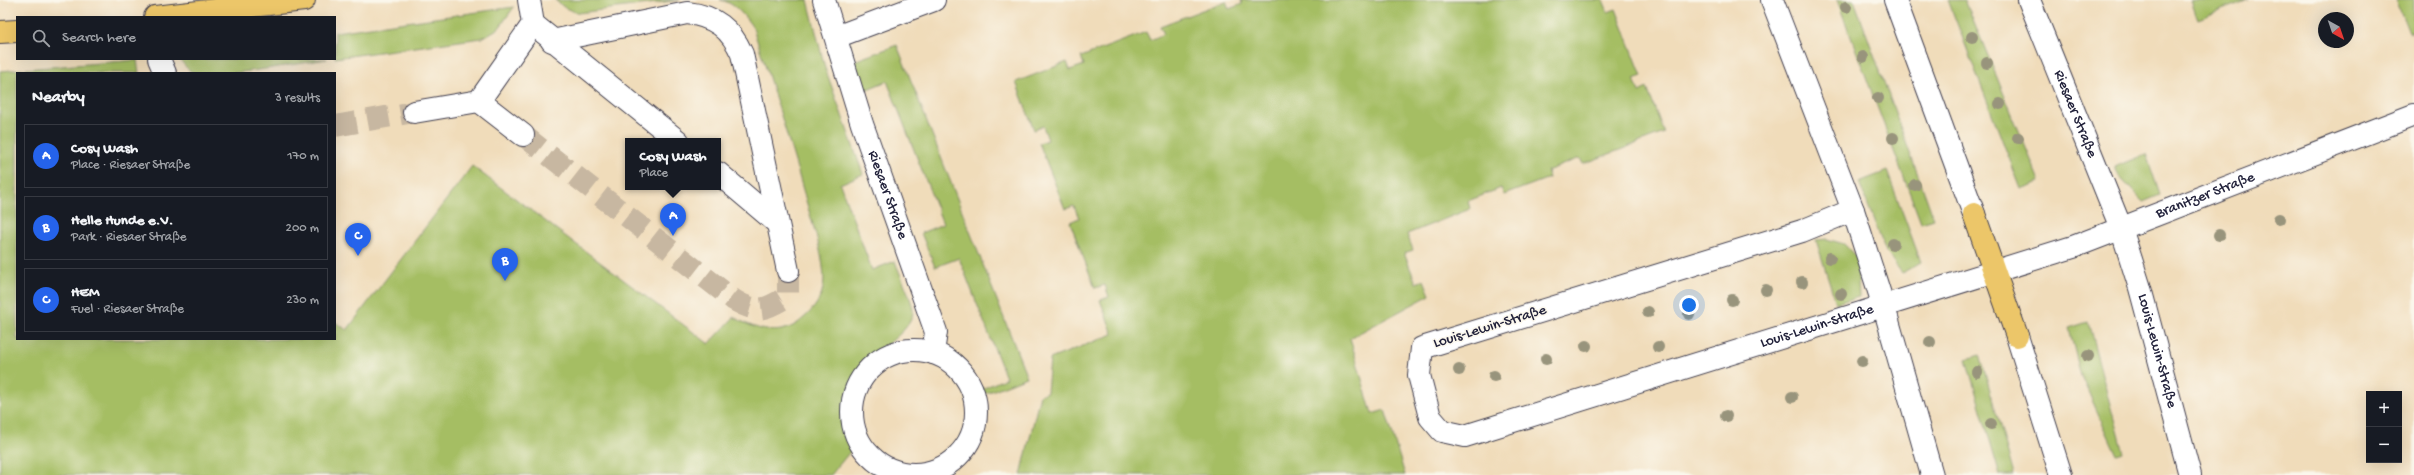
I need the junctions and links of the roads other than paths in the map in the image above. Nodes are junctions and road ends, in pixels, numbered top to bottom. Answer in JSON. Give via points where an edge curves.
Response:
{"nodes":[{"id":1,"x":165,"y":0,"type":"edge"},
{"id":2,"x":304,"y":0,"type":"edge"},
{"id":3,"x":529,"y":0,"type":"edge"},
{"id":4,"x":824,"y":0,"type":"edge"},
{"id":5,"x":934,"y":0,"type":"edge"},
{"id":6,"x":1772,"y":0,"type":"edge"},
{"id":7,"x":1895,"y":0,"type":"edge"},
{"id":8,"x":2029,"y":0,"type":"edge"},
{"id":9,"x":145,"y":16,"type":"edge"},
{"id":10,"x":164,"y":16,"type":"edge"},
{"id":11,"x":533,"y":24,"type":"junction"},
{"id":12,"x":16,"y":30,"type":"edge"},
{"id":13,"x":0,"y":32,"type":"edge"},
{"id":14,"x":836,"y":37,"type":"junction"},
{"id":15,"x":552,"y":41,"type":"junction"},
{"id":16,"x":159,"y":60,"type":"edge"},
{"id":17,"x":165,"y":72,"type":"edge"},
{"id":18,"x":479,"y":101,"type":"junction"},
{"id":19,"x":414,"y":112,"type":"tunnel mouth"},
{"id":20,"x":2414,"y":115,"type":"edge"},
{"id":21,"x":523,"y":136,"type":"tunnel mouth"},
{"id":22,"x":674,"y":138,"type":"edge"},
{"id":23,"x":721,"y":176,"type":"edge"},
{"id":24,"x":1853,"y":210,"type":"junction"},
{"id":25,"x":1974,"y":214,"type":"joint"},
{"id":26,"x":776,"y":222,"type":"junction"},
{"id":27,"x":2121,"y":228,"type":"junction"},
{"id":28,"x":788,"y":271,"type":"tunnel mouth"},
{"id":29,"x":1995,"y":272,"type":"junction"},
{"id":30,"x":1884,"y":307,"type":"junction"},
{"id":31,"x":2017,"y":336,"type":"joint"},
{"id":32,"x":933,"y":353,"type":"junction"},
{"id":33,"x":1932,"y":475,"type":"edge"},
{"id":34,"x":2061,"y":475,"type":"edge"},
{"id":35,"x":2190,"y":475,"type":"edge"}],
"edges":[{"from":1,"to":9,"type":"main road"},
{"from":2,"to":10,"type":"main road"},
{"from":3,"to":11,"type":"street"},
{"from":4,"to":14,"type":"street","name":"Riesaer Straße"},
{"from":5,"to":14,"type":"street"},
{"from":6,"to":24,"type":"street","name":"Louis-Lewin-Straße"},
{"from":7,"to":25,"type":"street"},
{"from":8,"to":27,"type":"street","name":"Riesaer Straße"},
{"from":11,"to":15,"type":"street"},
{"from":11,"to":18,"type":"street"},
{"from":12,"to":13,"type":"main road"},
{"from":14,"to":32,"type":"street","name":"Riesaer Straße","via":[[862,124],[936,332]]},
{"from":15,"to":22,"type":"street"},
{"from":15,"to":26,"type":"street","via":[[687,13],[702,14],[728,29],[742,54]]},
{"from":16,"to":17,"type":"street"},
{"from":18,"to":19,"type":"street"},
{"from":18,"to":21,"type":"street"},
{"from":20,"to":27,"type":"street","name":"Branitzer Straße"},
{"from":23,"to":26,"type":"street"},
{"from":24,"to":30,"type":"street","name":"Louis-Lewin-Straße"},
{"from":24,"to":30,"type":"street","name":"Louis-Lewin-Straße","via":[[1802,231],[1422,348],[1419,375],[1430,418],[1442,431],[1465,436]]},
{"from":25,"to":29,"type":"main road"},
{"from":26,"to":28,"type":"street"},
{"from":27,"to":29,"type":"street","name":"Branitzer Straße","via":[[2073,247]]},
{"from":27,"to":35,"type":"street","name":"Louis-Lewin-Straße","via":[[2140,288]]},
{"from":29,"to":30,"type":"street","name":"Louis-Lewin-Straße"},
{"from":29,"to":31,"type":"main road"},
{"from":30,"to":33,"type":"street","name":"Louis-Lewin-Straße"},
{"from":31,"to":34,"type":"street"},
{"from":32,"to":32,"type":"street","via":[[915,350],[897,352],[880,360],[866,372],[856,388],[852,406],[853,424],[860,442],[871,456],[886,467],[904,473],[922,473],[940,468],[967,443],[974,426],[976,408],[972,390],[950,361]]}]}
